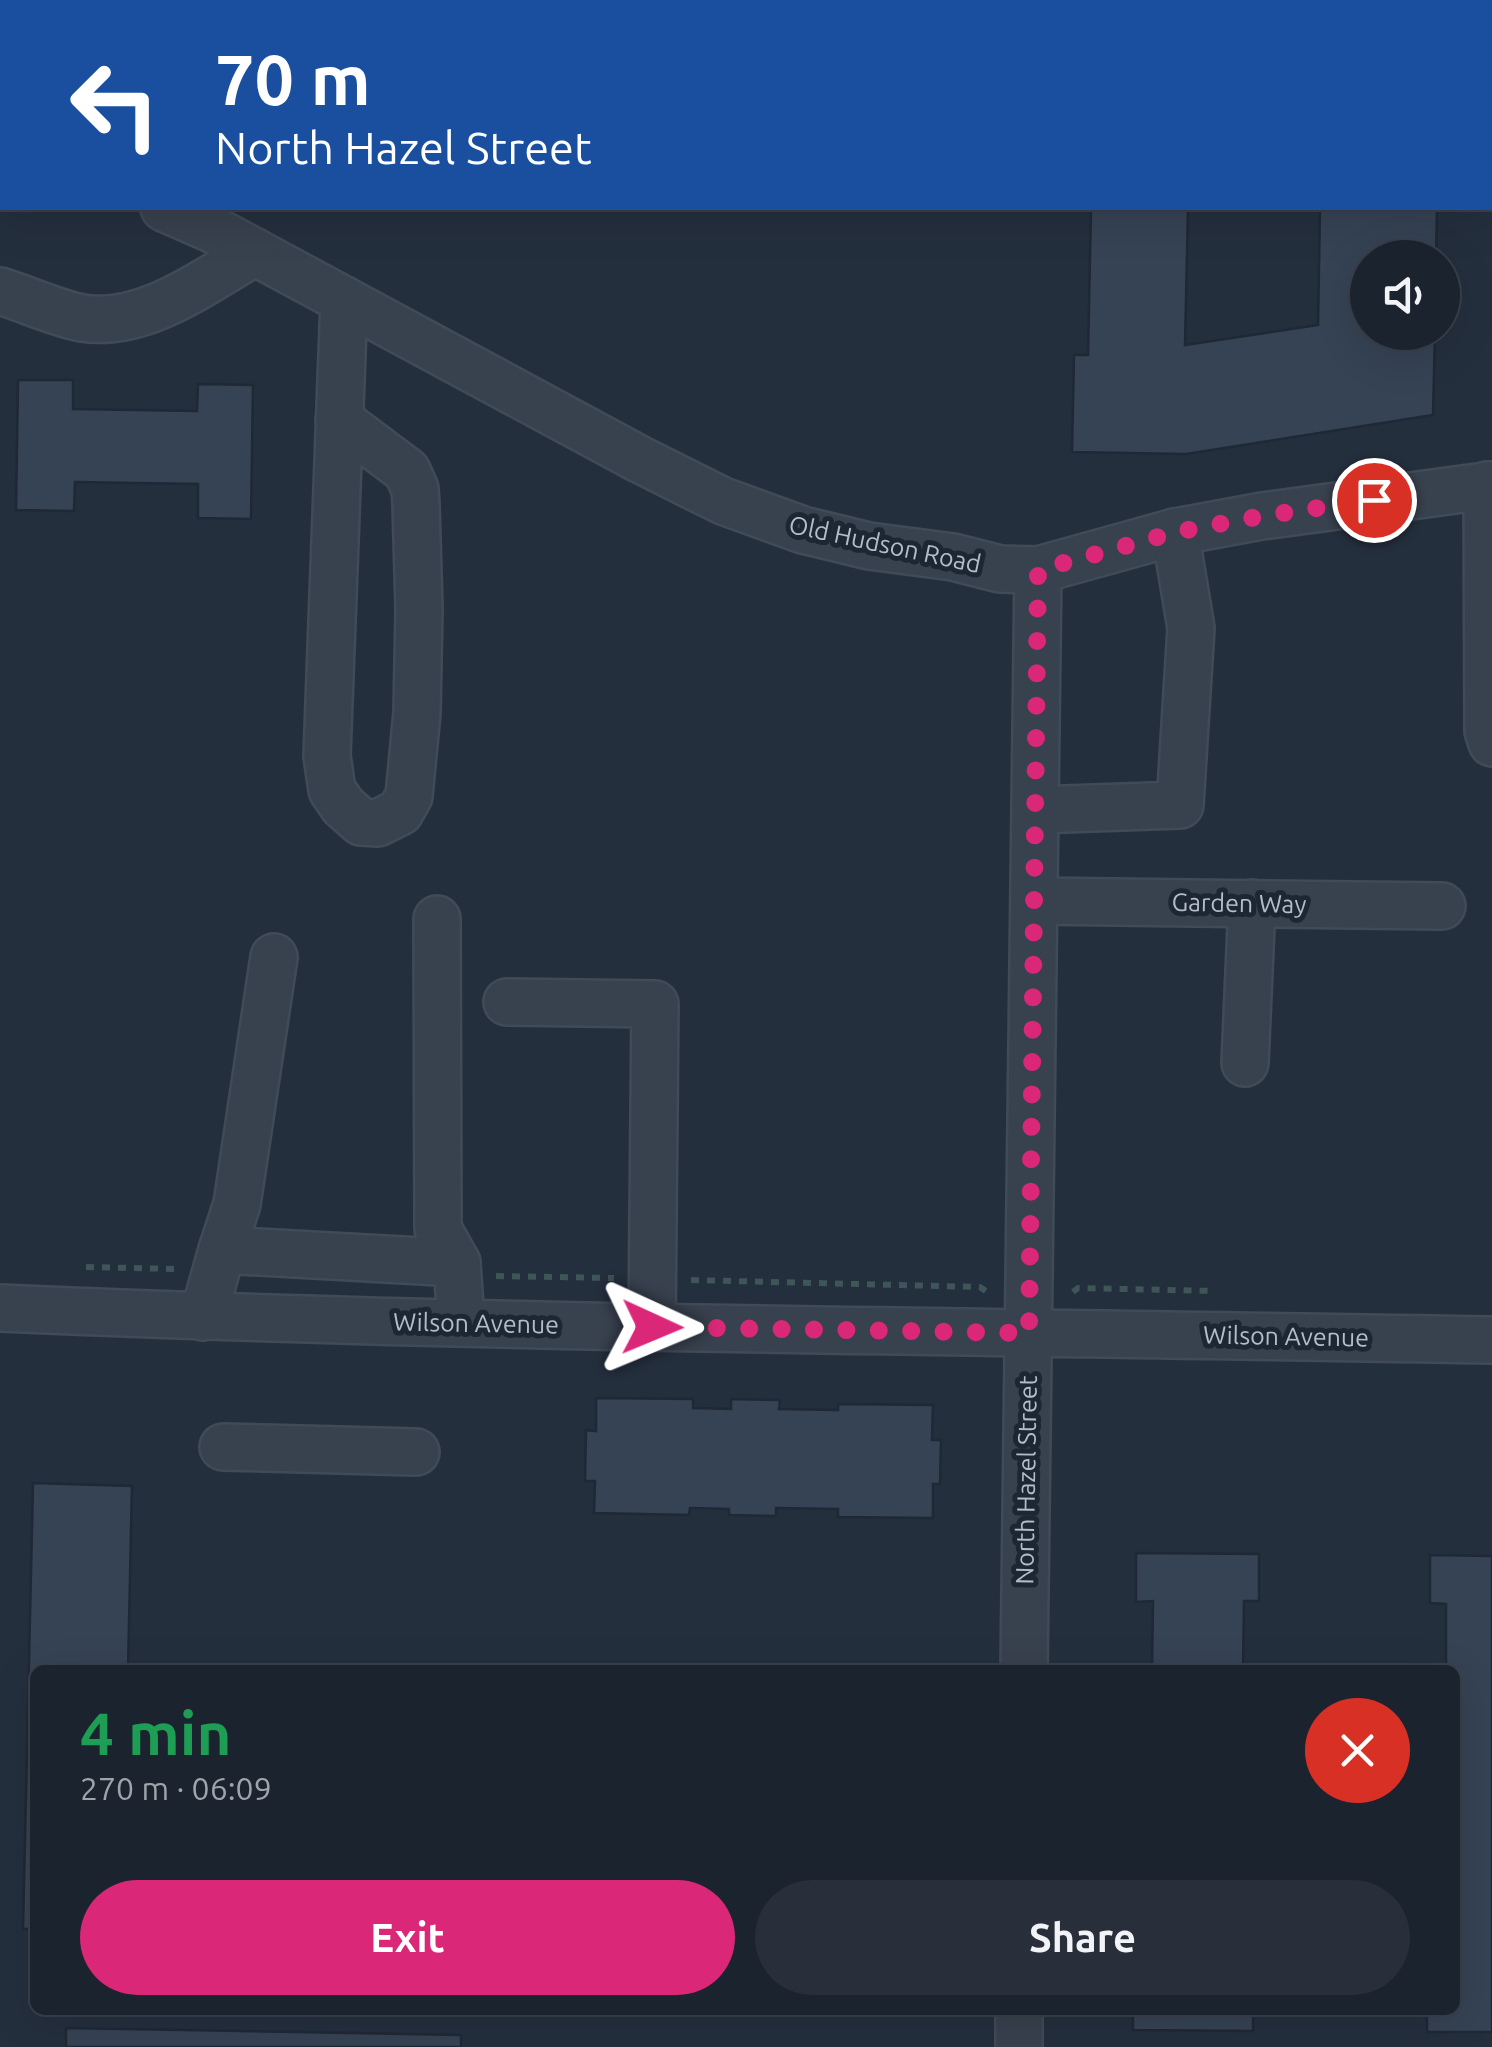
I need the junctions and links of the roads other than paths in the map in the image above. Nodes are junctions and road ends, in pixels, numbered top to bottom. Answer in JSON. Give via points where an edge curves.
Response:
{"nodes":[{"id":1,"x":169,"y":210,"type":"edge"},
{"id":2,"x":255,"y":252,"type":"junction"},
{"id":3,"x":0,"y":291,"type":"edge"},
{"id":4,"x":344,"y":300,"type":"junction"},
{"id":5,"x":339,"y":420,"type":"junction"},
{"id":6,"x":1489,"y":485,"type":"edge"},
{"id":7,"x":1176,"y":532,"type":"junction"},
{"id":8,"x":1038,"y":570,"type":"junction"},
{"id":9,"x":1492,"y":743,"type":"edge"},
{"id":10,"x":1036,"y":810,"type":"junction"},
{"id":11,"x":1035,"y":901,"type":"junction"},
{"id":12,"x":1252,"y":903,"type":"junction"},
{"id":13,"x":1442,"y":906,"type":"dead end"},
{"id":14,"x":438,"y":920,"type":"dead end"},
{"id":15,"x":274,"y":957,"type":"dead end"},
{"id":16,"x":507,"y":1002,"type":"dead end"},
{"id":17,"x":1246,"y":1063,"type":"dead end"},
{"id":18,"x":222,"y":1250,"type":"junction"},
{"id":19,"x":458,"y":1263,"type":"junction"},
{"id":20,"x":0,"y":1308,"type":"edge"},
{"id":21,"x":204,"y":1317,"type":"junction"},
{"id":22,"x":461,"y":1322,"type":"junction"},
{"id":23,"x":652,"y":1327,"type":"junction"},
{"id":24,"x":1029,"y":1333,"type":"junction"},
{"id":25,"x":1492,"y":1340,"type":"edge"},
{"id":26,"x":223,"y":1447,"type":"dead end"},
{"id":27,"x":416,"y":1452,"type":"dead end"},
{"id":28,"x":1024,"y":1665,"type":"edge"},
{"id":29,"x":1019,"y":2015,"type":"edge"},
{"id":30,"x":1018,"y":2047,"type":"edge"}],
"edges":[{"from":1,"to":2,"type":"street","name":"Old Hudson Road"},
{"from":2,"to":3,"type":"street","via":[[165,305],[118,318],[84,318]]},
{"from":2,"to":4,"type":"street","name":"Old Hudson Road"},
{"from":4,"to":5,"type":"street"},
{"from":4,"to":8,"type":"street","name":"Old Hudson Road","via":[[722,501],[869,546]]},
{"from":5,"to":5,"type":"street","via":[[327,756],[342,806],[361,822],[378,823],[400,812],[409,796],[417,696],[416,504],[407,471]]},
{"from":6,"to":7,"type":"street","name":"Old Hudson Road"},
{"from":6,"to":9,"type":"street"},
{"from":7,"to":8,"type":"street","name":"Old Hudson Road"},
{"from":7,"to":10,"type":"street","via":[[1191,628],[1180,805]]},
{"from":8,"to":10,"type":"street","name":"North Hazel Street"},
{"from":10,"to":11,"type":"street","name":"North Hazel Street"},
{"from":11,"to":12,"type":"street","name":"Garden Way"},
{"from":11,"to":24,"type":"street","name":"North Hazel Street"},
{"from":12,"to":13,"type":"street","name":"Garden Way"},
{"from":12,"to":17,"type":"street"},
{"from":14,"to":19,"type":"street","via":[[438,1230]]},
{"from":15,"to":18,"type":"street","via":[[238,1204]]},
{"from":16,"to":23,"type":"street","via":[[655,1004]]},
{"from":18,"to":19,"type":"street"},
{"from":18,"to":21,"type":"street"},
{"from":19,"to":22,"type":"street"},
{"from":20,"to":21,"type":"street","name":"Wilson Avenue"},
{"from":21,"to":22,"type":"street","name":"Wilson Avenue"},
{"from":22,"to":23,"type":"street","name":"Wilson Avenue"},
{"from":23,"to":24,"type":"street","name":"Wilson Avenue"},
{"from":24,"to":25,"type":"street","name":"Wilson Avenue"},
{"from":24,"to":28,"type":"street","name":"North Hazel Street"},
{"from":26,"to":27,"type":"street"},
{"from":29,"to":30,"type":"street"}]}
